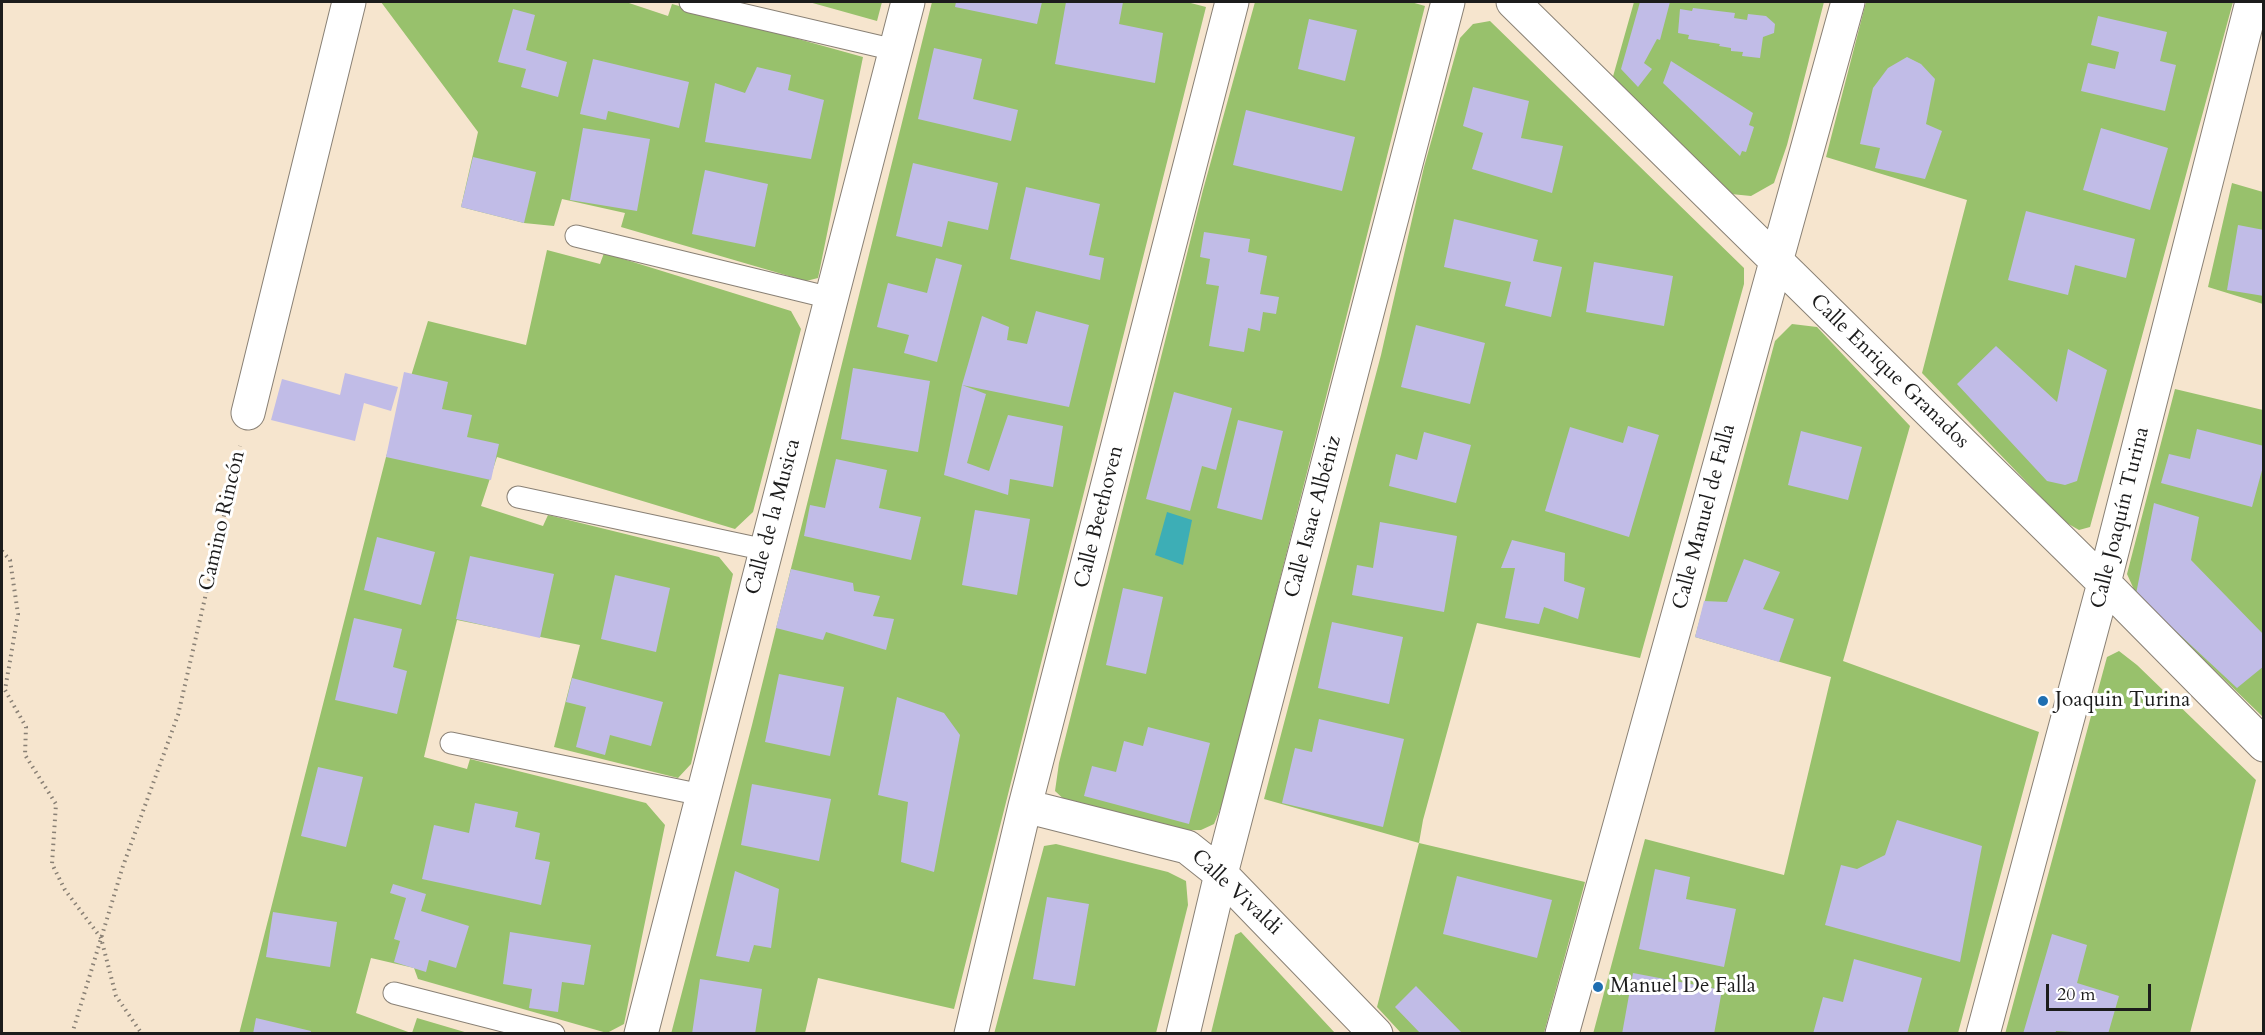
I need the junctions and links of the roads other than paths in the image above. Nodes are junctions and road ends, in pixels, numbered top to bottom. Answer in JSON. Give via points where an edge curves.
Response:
{"nodes":[{"id":1,"x":349,"y":2,"type":"edge"},
{"id":2,"x":690,"y":2,"type":"edge"},
{"id":3,"x":908,"y":2,"type":"edge"},
{"id":4,"x":1232,"y":2,"type":"edge"},
{"id":5,"x":1448,"y":2,"type":"edge"},
{"id":6,"x":1513,"y":2,"type":"edge"},
{"id":7,"x":1848,"y":2,"type":"edge"},
{"id":8,"x":2252,"y":2,"type":"edge"},
{"id":9,"x":895,"y":50,"type":"junction"},
{"id":10,"x":576,"y":236,"type":"dead end"},
{"id":11,"x":1776,"y":261,"type":"junction"},
{"id":12,"x":831,"y":298,"type":"junction"},
{"id":13,"x":248,"y":413,"type":"road end"},
{"id":14,"x":518,"y":497,"type":"dead end"},
{"id":15,"x":766,"y":550,"type":"junction"},
{"id":16,"x":2104,"y":583,"type":"junction"},
{"id":17,"x":451,"y":743,"type":"dead end"},
{"id":18,"x":2264,"y":745,"type":"edge"},
{"id":19,"x":702,"y":795,"type":"junction"},
{"id":20,"x":1025,"y":806,"type":"junction"},
{"id":21,"x":1221,"y":874,"type":"junction"},
{"id":22,"x":394,"y":993,"type":"dead end"},
{"id":23,"x":554,"y":1034,"type":"edge"},
{"id":24,"x":641,"y":1034,"type":"edge"},
{"id":25,"x":971,"y":1034,"type":"edge"},
{"id":26,"x":1183,"y":1034,"type":"edge"},
{"id":27,"x":1376,"y":1034,"type":"edge"},
{"id":28,"x":1562,"y":1034,"type":"edge"},
{"id":29,"x":1983,"y":1034,"type":"edge"}],
"edges":[{"from":1,"to":13,"type":"street"},
{"from":2,"to":9,"type":"lane"},
{"from":3,"to":9,"type":"street","name":"Calle de la Musica"},
{"from":4,"to":20,"type":"street","name":"Calle Beethoven"},
{"from":5,"to":21,"type":"street","name":"Calle Isaac Albéniz"},
{"from":6,"to":11,"type":"street","name":"Calle Enrique Granados"},
{"from":7,"to":11,"type":"street","name":"Calle Manuel de Falla"},
{"from":8,"to":16,"type":"street","name":"Calle Joaquín Turina"},
{"from":9,"to":12,"type":"street","name":"Calle de la Musica"},
{"from":10,"to":12,"type":"lane"},
{"from":11,"to":16,"type":"street","name":"Calle Enrique Granados"},
{"from":11,"to":28,"type":"street","name":"Calle Manuel de Falla"},
{"from":12,"to":15,"type":"street","name":"Calle de la Musica"},
{"from":14,"to":15,"type":"lane"},
{"from":15,"to":19,"type":"street","name":"Calle de la Musica"},
{"from":16,"to":18,"type":"street","name":"Calle Enrique Granados"},
{"from":16,"to":29,"type":"street","name":"Calle Joaquín Turina"},
{"from":17,"to":19,"type":"lane"},
{"from":19,"to":24,"type":"street","name":"Calle de la Musica"},
{"from":20,"to":21,"type":"street","name":"Calle Vivaldi","via":[[1187,847]]},
{"from":20,"to":25,"type":"street","name":"Calle Beethoven"},
{"from":21,"to":26,"type":"street","name":"Calle Isaac Albéniz"},
{"from":21,"to":27,"type":"street","name":"Calle Vivaldi"},
{"from":22,"to":23,"type":"lane"}]}
